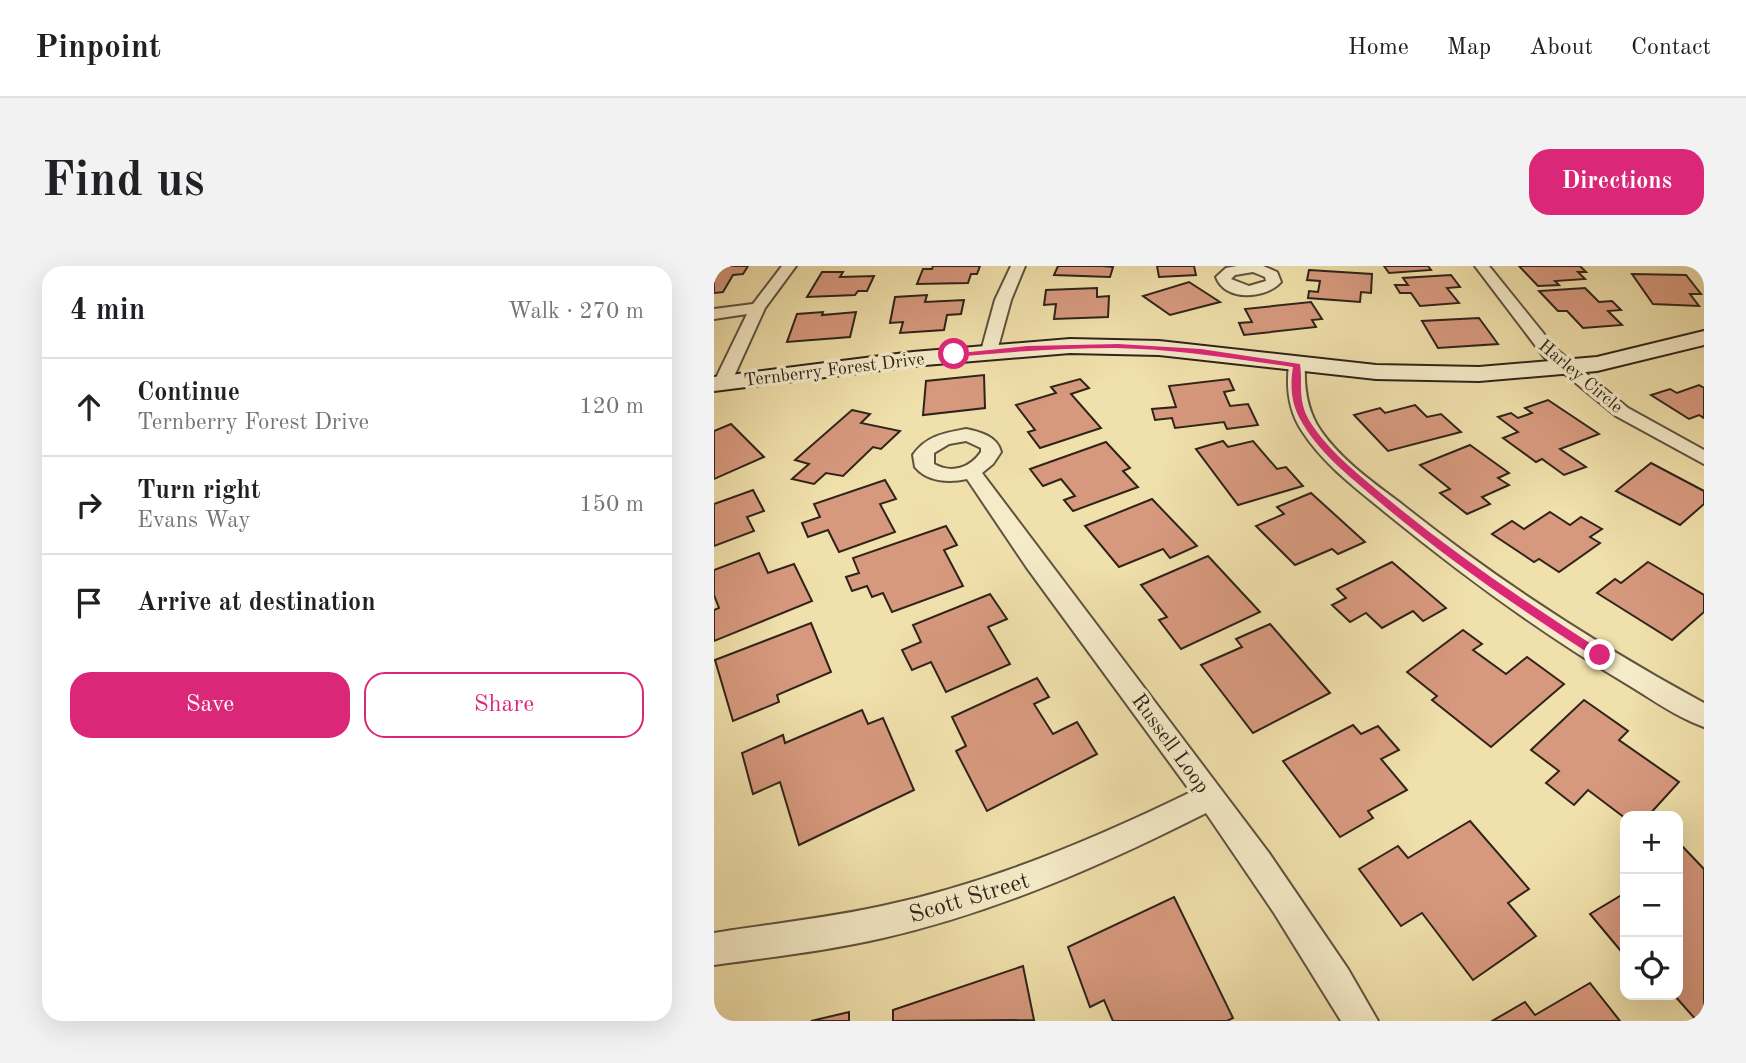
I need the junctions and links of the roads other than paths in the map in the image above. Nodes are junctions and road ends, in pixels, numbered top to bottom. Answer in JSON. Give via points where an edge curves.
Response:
{"nodes":[{"id":1,"x":789,"y":266,"type":"edge"},
{"id":2,"x":1018,"y":266,"type":"edge"},
{"id":3,"x":1482,"y":266,"type":"edge"},
{"id":4,"x":758,"y":308,"type":"junction"},
{"id":5,"x":714,"y":314,"type":"edge"},
{"id":6,"x":1704,"y":338,"type":"edge"},
{"id":7,"x":989,"y":351,"type":"junction"},
{"id":8,"x":1297,"y":365,"type":"junction"},
{"id":9,"x":1566,"y":367,"type":"junction"},
{"id":10,"x":718,"y":384,"type":"edge"},
{"id":11,"x":1704,"y":458,"type":"edge"},
{"id":12,"x":971,"y":471,"type":"dead end"},
{"id":13,"x":1704,"y":716,"type":"edge"},
{"id":14,"x":1209,"y":797,"type":"junction"},
{"id":15,"x":714,"y":949,"type":"edge"},
{"id":16,"x":1362,"y":1021,"type":"edge"}],
"edges":[{"from":1,"to":4,"type":"street"},
{"from":2,"to":7,"type":"street"},
{"from":3,"to":9,"type":"street","name":"Harley Circle","via":[[1531,332]]},
{"from":4,"to":5,"type":"street"},
{"from":4,"to":10,"type":"street"},
{"from":6,"to":9,"type":"street","name":"Ternberry Forest Drive","via":[[1636,357]]},
{"from":7,"to":8,"type":"street","name":"Ternberry Forest Drive","via":[[1070,346],[1159,348]]},
{"from":7,"to":10,"type":"street","name":"Ternberry Forest Drive"},
{"from":8,"to":9,"type":"street","name":"Ternberry Forest Drive","via":[[1431,374]]},
{"from":8,"to":13,"type":"street","via":[[1297,400],[1305,419],[1342,465],[1420,531],[1534,613]]},
{"from":9,"to":11,"type":"street","name":"Harley Circle","via":[[1622,412]]},
{"from":12,"to":14,"type":"street","name":"Russell Loop"},
{"from":14,"to":15,"type":"street","name":"Scott Street","via":[[1075,860],[974,897],[881,922]]},
{"from":14,"to":16,"type":"street","name":"Russell Loop","via":[[1308,932]]}]}
